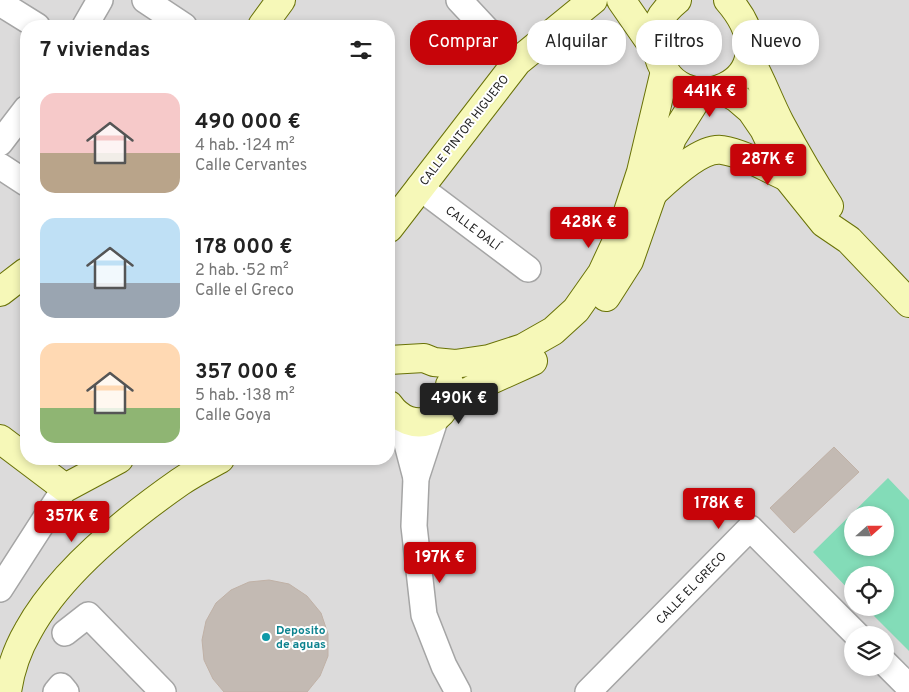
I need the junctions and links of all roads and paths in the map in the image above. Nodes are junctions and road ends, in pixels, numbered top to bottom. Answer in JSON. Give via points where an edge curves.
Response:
{"nodes":[{"id":1,"x":100,"y":0,"type":"edge"},
{"id":2,"x":145,"y":0,"type":"edge"},
{"id":3,"x":281,"y":0,"type":"edge"},
{"id":4,"x":459,"y":0,"type":"edge"},
{"id":5,"x":593,"y":0,"type":"edge"},
{"id":6,"x":621,"y":0,"type":"edge"},
{"id":7,"x":677,"y":0,"type":"edge"},
{"id":8,"x":728,"y":0,"type":"edge"},
{"id":9,"x":88,"y":20,"type":"edge"},
{"id":10,"x":175,"y":20,"type":"edge"},
{"id":11,"x":266,"y":20,"type":"edge"},
{"id":12,"x":478,"y":20,"type":"edge"},
{"id":13,"x":659,"y":20,"type":"edge"},
{"id":14,"x":742,"y":20,"type":"edge"},
{"id":15,"x":636,"y":23,"type":"edge"},
{"id":16,"x":517,"y":62,"type":"edge"},
{"id":17,"x":515,"y":65,"type":"edge"},
{"id":18,"x":660,"y":65,"type":"edge"},
{"id":19,"x":664,"y":65,"type":"edge"},
{"id":20,"x":747,"y":65,"type":"edge"},
{"id":21,"x":753,"y":65,"type":"edge"},
{"id":22,"x":711,"y":91,"type":"junction"},
{"id":23,"x":20,"y":117,"type":"edge"},
{"id":24,"x":0,"y":144,"type":"edge"},
{"id":25,"x":0,"y":166,"type":"edge"},
{"id":26,"x":787,"y":177,"type":"junction"},
{"id":27,"x":20,"y":179,"type":"edge"},
{"id":28,"x":419,"y":187,"type":"junction"},
{"id":29,"x":654,"y":192,"type":"junction"},
{"id":30,"x":395,"y":220,"type":"edge"},
{"id":31,"x":849,"y":240,"type":"junction"},
{"id":32,"x":528,"y":268,"type":"dead end"},
{"id":33,"x":20,"y":277,"type":"edge"},
{"id":34,"x":0,"y":292,"type":"edge"},
{"id":35,"x":909,"y":303,"type":"edge"},
{"id":36,"x":434,"y":362,"type":"junction"},
{"id":37,"x":395,"y":365,"type":"edge"},
{"id":38,"x":442,"y":410,"type":"junction"},
{"id":39,"x":395,"y":413,"type":"edge"},
{"id":40,"x":395,"y":418,"type":"edge"},
{"id":41,"x":0,"y":439,"type":"edge"},
{"id":42,"x":20,"y":454,"type":"edge"},
{"id":43,"x":34,"y":465,"type":"edge"},
{"id":44,"x":108,"y":465,"type":"edge"},
{"id":45,"x":209,"y":465,"type":"edge"},
{"id":46,"x":416,"y":478,"type":"junction"},
{"id":47,"x":65,"y":488,"type":"junction"},
{"id":48,"x":0,"y":589,"type":"edge"},
{"id":49,"x":848,"y":626,"type":"edge"},
{"id":50,"x":65,"y":633,"type":"dead end"},
{"id":51,"x":894,"y":672,"type":"edge"},
{"id":52,"x":148,"y":687,"type":"edge"},
{"id":53,"x":909,"y":687,"type":"edge"},
{"id":54,"x":6,"y":692,"type":"edge"},
{"id":55,"x":56,"y":692,"type":"edge"},
{"id":56,"x":66,"y":692,"type":"edge"},
{"id":57,"x":458,"y":692,"type":"edge"},
{"id":58,"x":588,"y":692,"type":"edge"}],
"edges":[{"from":1,"to":9,"type":"street"},
{"from":2,"to":10,"type":"street"},
{"from":3,"to":11,"type":"main road"},
{"from":4,"to":12,"type":"street"},
{"from":5,"to":16,"type":"main road","name":"CALLE PINTOR HIGUERO"},
{"from":6,"to":15,"type":"main road"},
{"from":7,"to":13,"type":"main road"},
{"from":8,"to":14,"type":"main road"},
{"from":17,"to":28,"type":"main road","name":"CALLE PINTOR HIGUERO"},
{"from":18,"to":36,"type":"main road","via":[[641,172],[622,230],[602,273],[576,310],[553,331],[523,348],[489,359],[455,364]]},
{"from":19,"to":22,"type":"main road","via":[[674,81],[686,89]]},
{"from":20,"to":22,"type":"main road","via":[[733,82]]},
{"from":21,"to":31,"type":"main road","via":[[780,122]]},
{"from":22,"to":26,"type":"main road","via":[[737,98],[751,110]]},
{"from":22,"to":29,"type":"main road","via":[[672,138]]},
{"from":23,"to":24,"type":"street"},
{"from":25,"to":27,"type":"street"},
{"from":26,"to":29,"type":"main road","via":[[750,159],[720,150],[679,168]]},
{"from":26,"to":31,"type":"main road","via":[[824,222]]},
{"from":28,"to":30,"type":"main road","name":"CALLE PINTOR HIGUERO"},
{"from":28,"to":32,"type":"street","name":"CALLE DALÍ"},
{"from":29,"to":38,"type":"main road","via":[[629,261],[588,322],[558,347],[482,384]]},
{"from":31,"to":35,"type":"main road"},
{"from":33,"to":34,"type":"main road"},
{"from":36,"to":37,"type":"main road","via":[[414,357]]},
{"from":36,"to":38,"type":"main road","via":[[447,375],[450,384],[450,394]]},
{"from":38,"to":39,"type":"main road","via":[[428,421],[418,423]]},
{"from":38,"to":46,"type":"street"},
{"from":40,"to":46,"type":"street"},
{"from":41,"to":42,"type":"main road"},
{"from":43,"to":47,"type":"main road"},
{"from":44,"to":47,"type":"main road"},
{"from":45,"to":54,"type":"main road","via":[[181,481],[120,528],[74,571],[28,630],[17,652]]},
{"from":46,"to":57,"type":"street","via":[[414,526],[424,615]]},
{"from":47,"to":48,"type":"street"},
{"from":49,"to":58,"type":"street","name":"CALLE EL GRECO","via":[[750,528]]},
{"from":50,"to":52,"type":"street","via":[[88,615]]},
{"from":51,"to":53,"type":"street"},
{"from":55,"to":56,"type":"street","via":[[61,686]]}]}
